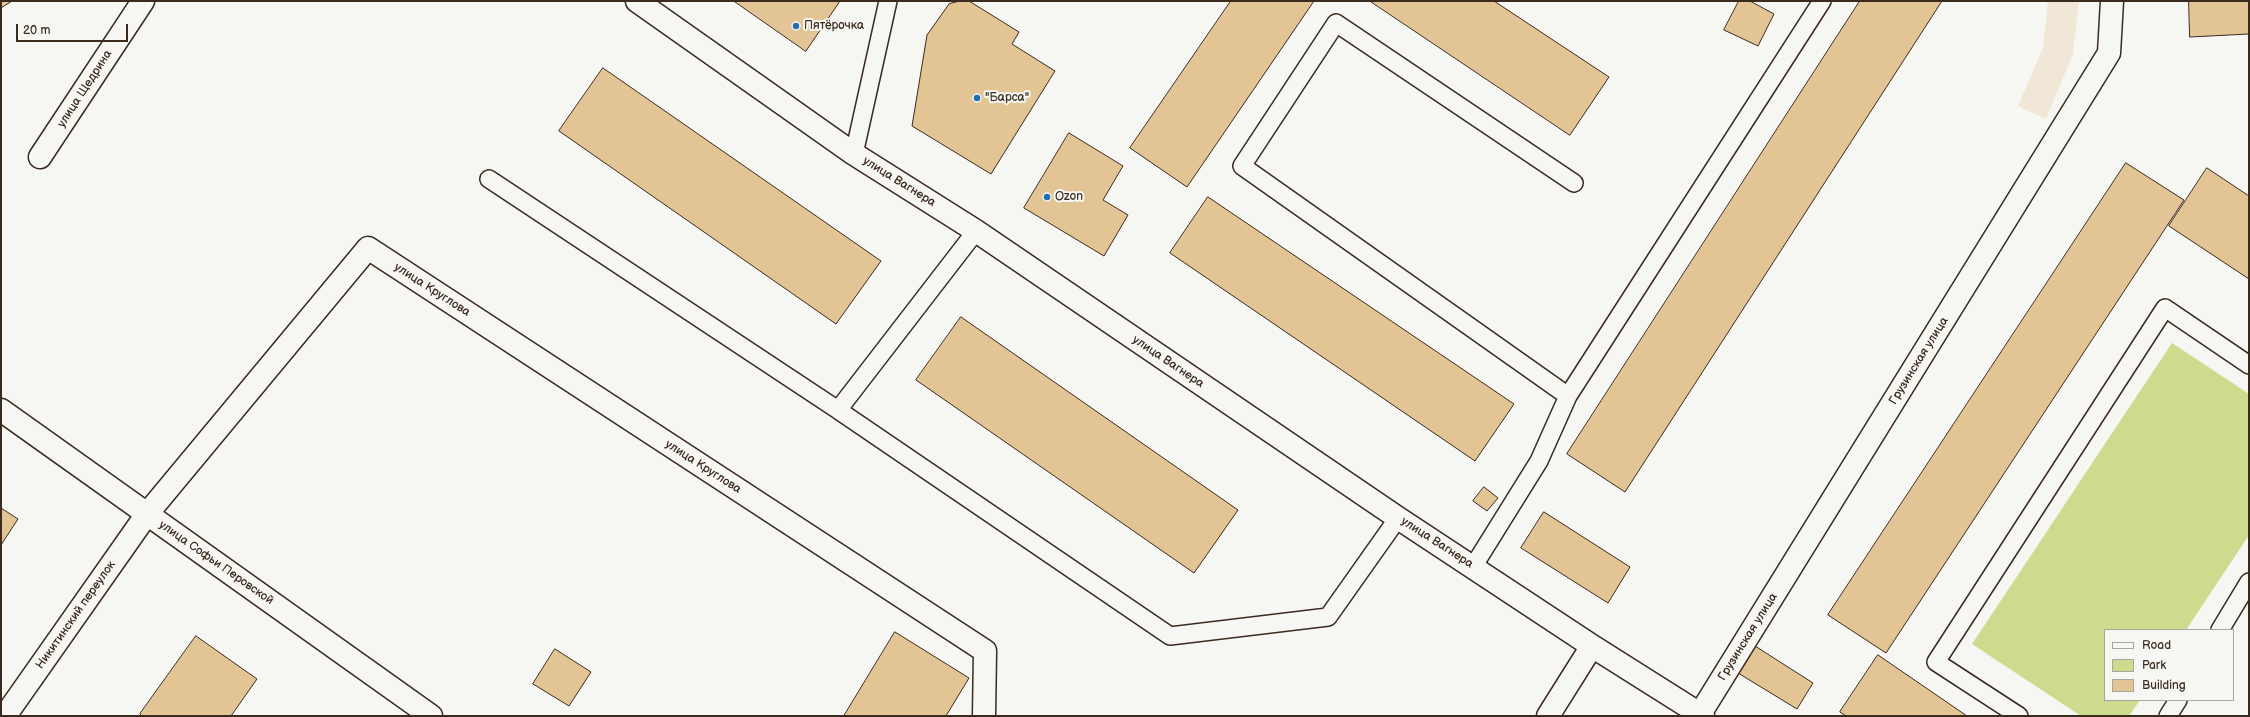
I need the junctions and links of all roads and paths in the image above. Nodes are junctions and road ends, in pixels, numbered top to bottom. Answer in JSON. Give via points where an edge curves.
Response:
{"nodes":[{"id":1,"x":143,"y":1,"type":"edge"},
{"id":2,"x":637,"y":1,"type":"edge"},
{"id":3,"x":888,"y":1,"type":"edge"},
{"id":4,"x":1822,"y":1,"type":"edge"},
{"id":5,"x":2112,"y":1,"type":"edge"},
{"id":6,"x":854,"y":154,"type":"junction"},
{"id":7,"x":40,"y":157,"type":"dead end"},
{"id":8,"x":489,"y":179,"type":"dead end"},
{"id":9,"x":1574,"y":183,"type":"dead end"},
{"id":10,"x":976,"y":231,"type":"junction"},
{"id":11,"x":368,"y":248,"type":"joint"},
{"id":12,"x":2249,"y":365,"type":"edge"},
{"id":13,"x":1568,"y":396,"type":"junction"},
{"id":14,"x":1,"y":410,"type":"edge"},
{"id":15,"x":838,"y":410,"type":"junction"},
{"id":16,"x":147,"y":514,"type":"junction"},
{"id":17,"x":1398,"y":518,"type":"junction"},
{"id":18,"x":1473,"y":567,"type":"junction"},
{"id":19,"x":2249,"y":582,"type":"edge"},
{"id":20,"x":2221,"y":629,"type":"edge"},
{"id":21,"x":1592,"y":646,"type":"junction"},
{"id":22,"x":2177,"y":701,"type":"edge"},
{"id":23,"x":1702,"y":715,"type":"edge"},
{"id":24,"x":4,"y":716,"type":"edge"},
{"id":25,"x":431,"y":716,"type":"edge"},
{"id":26,"x":984,"y":716,"type":"edge"},
{"id":27,"x":1548,"y":716,"type":"edge"},
{"id":28,"x":2019,"y":716,"type":"edge"},
{"id":29,"x":2168,"y":716,"type":"edge"}],
"edges":[{"from":1,"to":7,"type":"street","name":"улица Щедрина"},
{"from":2,"to":6,"type":"street","name":"улица Вагнера"},
{"from":3,"to":6,"type":"lane"},
{"from":4,"to":13,"type":"lane"},
{"from":5,"to":23,"type":"street","name":"Грузинская улица","via":[[2109,54]]},
{"from":6,"to":10,"type":"street","name":"улица Вагнера"},
{"from":8,"to":15,"type":"lane"},
{"from":9,"to":13,"type":"lane","via":[[1336,23],[1242,166]]},
{"from":10,"to":15,"type":"lane"},
{"from":10,"to":17,"type":"street","name":"улица Вагнера"},
{"from":11,"to":16,"type":"street","name":"Никитинский переулок"},
{"from":11,"to":26,"type":"street","name":"улица Круглова","via":[[985,651]]},
{"from":12,"to":28,"type":"lane","via":[[2165,308],[1936,662]]},
{"from":13,"to":18,"type":"lane","via":[[1539,461]]},
{"from":14,"to":16,"type":"street","name":"улица Софьи Перовской"},
{"from":15,"to":17,"type":"lane","via":[[1170,636],[1328,618]]},
{"from":16,"to":24,"type":"street","name":"Никитинский переулок"},
{"from":16,"to":25,"type":"street","name":"улица Софьи Перовской"},
{"from":17,"to":18,"type":"street","name":"улица Вагнера"},
{"from":18,"to":21,"type":"street","name":"улица Вагнера"},
{"from":19,"to":20,"type":"lane"},
{"from":21,"to":23,"type":"street","name":"улица Вагнера"},
{"from":21,"to":27,"type":"street"},
{"from":22,"to":29,"type":"lane"}]}
